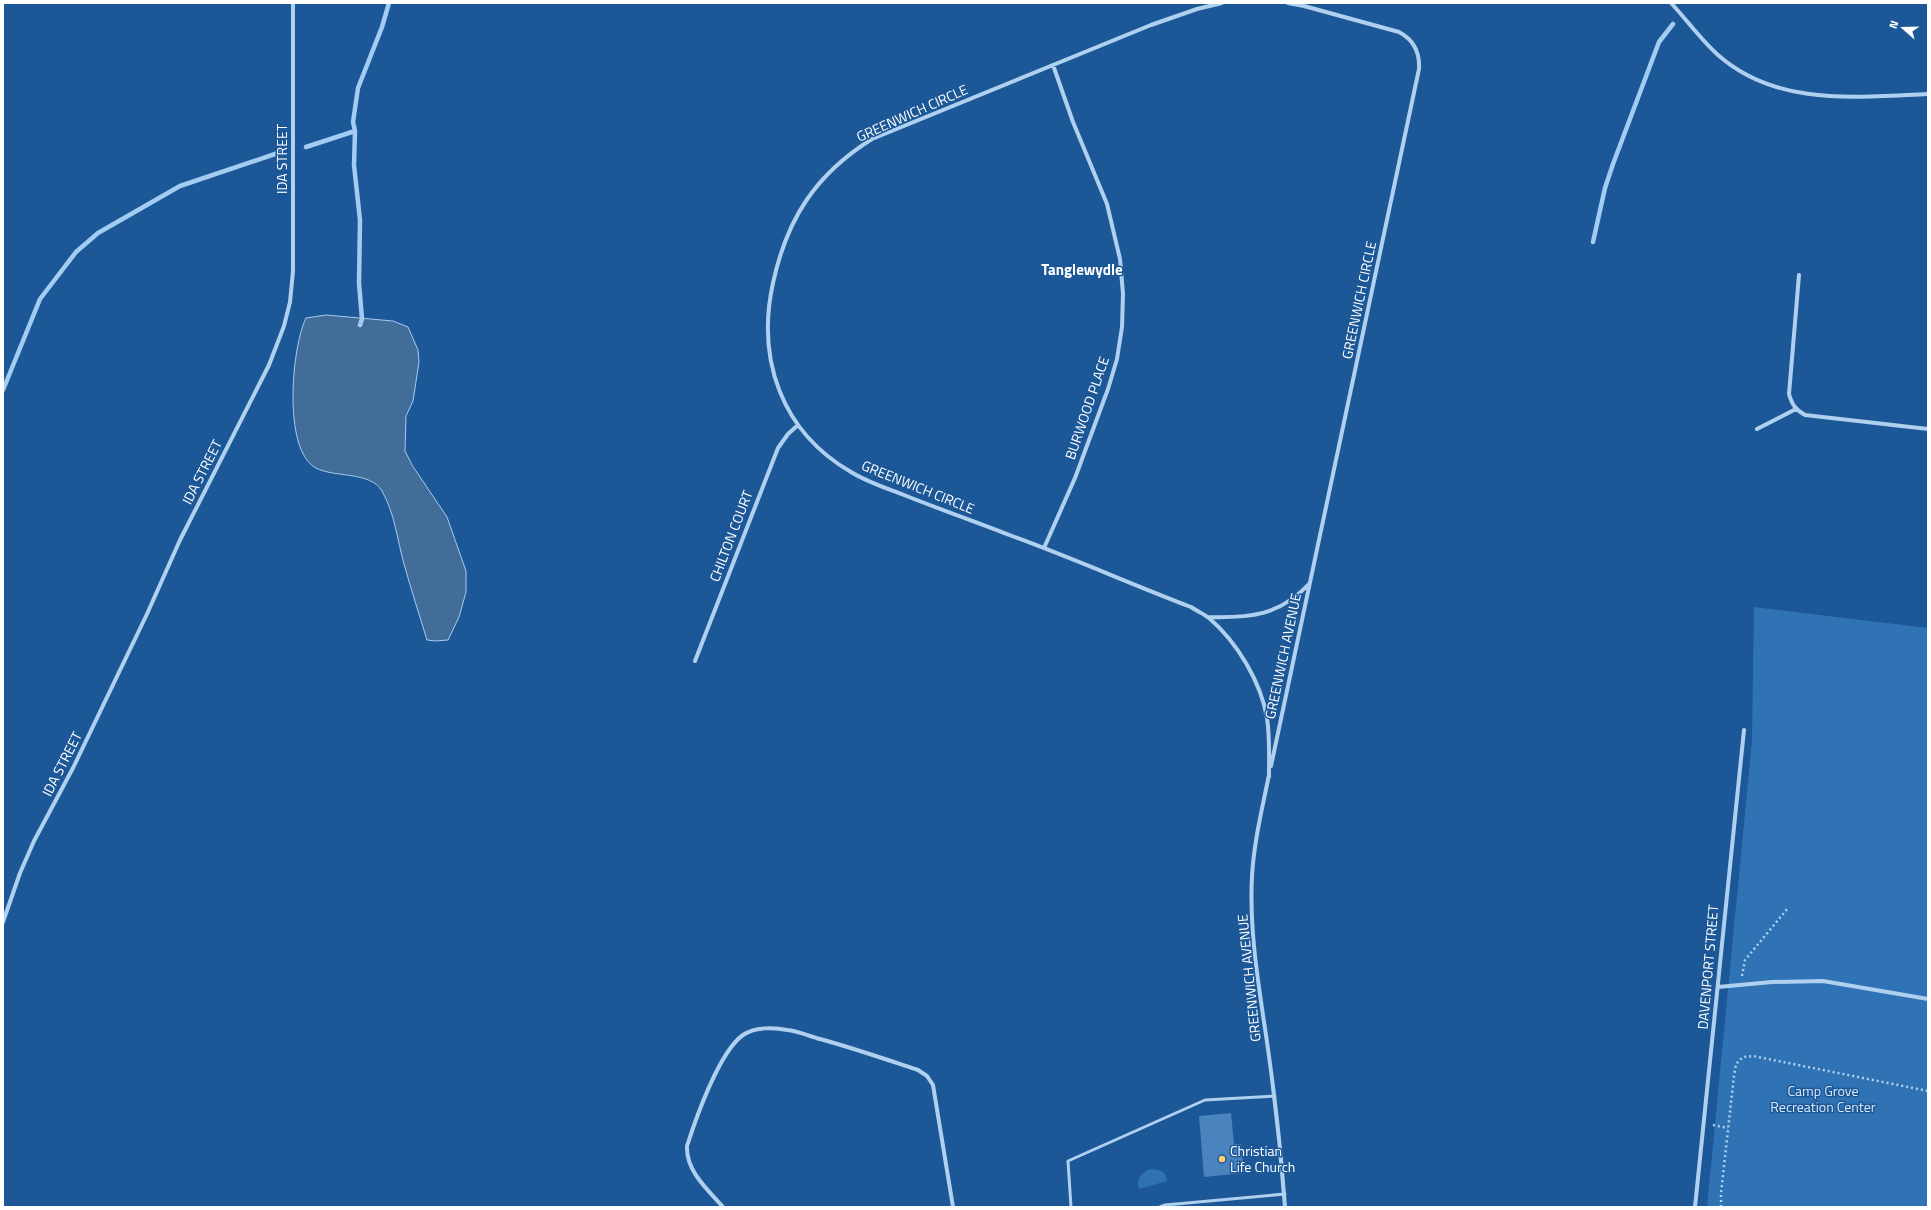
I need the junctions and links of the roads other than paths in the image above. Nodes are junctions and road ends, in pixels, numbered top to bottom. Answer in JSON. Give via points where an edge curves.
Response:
{"nodes":[{"id":1,"x":293,"y":3,"type":"edge"},
{"id":2,"x":1222,"y":3,"type":"edge"},
{"id":3,"x":1288,"y":3,"type":"edge"},
{"id":4,"x":1671,"y":3,"type":"edge"},
{"id":5,"x":1053,"y":65,"type":"junction"},
{"id":6,"x":1928,"y":94,"type":"edge"},
{"id":7,"x":1799,"y":275,"type":"dead end"},
{"id":8,"x":1796,"y":409,"type":"junction"},
{"id":9,"x":798,"y":425,"type":"junction"},
{"id":10,"x":1757,"y":429,"type":"dead end"},
{"id":11,"x":1928,"y":429,"type":"edge"},
{"id":12,"x":1044,"y":548,"type":"junction"},
{"id":13,"x":1309,"y":584,"type":"junction"},
{"id":14,"x":1208,"y":617,"type":"junction"},
{"id":15,"x":696,"y":661,"type":"dead end"},
{"id":16,"x":1744,"y":730,"type":"dead end"},
{"id":17,"x":1269,"y":777,"type":"junction"},
{"id":18,"x":3,"y":922,"type":"edge"},
{"id":19,"x":1718,"y":987,"type":"junction"},
{"id":20,"x":1928,"y":999,"type":"edge"},
{"id":21,"x":1275,"y":1096,"type":"junction"},
{"id":22,"x":1285,"y":1194,"type":"junction"},
{"id":23,"x":723,"y":1207,"type":"edge"},
{"id":24,"x":953,"y":1207,"type":"edge"},
{"id":25,"x":1071,"y":1207,"type":"edge"},
{"id":26,"x":1160,"y":1207,"type":"edge"},
{"id":27,"x":1286,"y":1207,"type":"edge"},
{"id":28,"x":1696,"y":1207,"type":"edge"}],
"edges":[{"from":1,"to":18,"type":"street","name":"IDA STREET","via":[[293,271],[290,302],[284,326],[269,365],[180,540],[73,768],[34,841]]},
{"from":2,"to":5,"type":"street","name":"GREENWICH CIRCLE","via":[[1151,25]]},
{"from":3,"to":13,"type":"street","name":"GREENWICH CIRCLE","via":[[1398,32],[1411,41],[1420,58]]},
{"from":4,"to":6,"type":"street","via":[[1717,54],[1746,75],[1769,86],[1821,97]]},
{"from":5,"to":9,"type":"street","name":"GREENWICH CIRCLE","via":[[872,139],[836,164],[821,180],[789,231],[777,265],[771,293],[768,328],[774,378],[782,400]]},
{"from":5,"to":12,"type":"street","name":"BURWOOD PLACE","via":[[1107,204],[1120,259],[1123,294],[1122,327],[1108,389]]},
{"from":7,"to":8,"type":"street","via":[[1789,394]]},
{"from":8,"to":10,"type":"street"},
{"from":8,"to":11,"type":"street","via":[[1805,415]]},
{"from":9,"to":12,"type":"street","name":"GREENWICH CIRCLE","via":[[833,460],[869,481]]},
{"from":9,"to":15,"type":"street","name":"CHILTON COURT","via":[[778,448]]},
{"from":12,"to":14,"type":"street","name":"GREENWICH CIRCLE"},
{"from":13,"to":14,"type":"street","name":"GREENWICH CIRCLE","via":[[1297,597],[1282,607],[1265,613],[1239,617]]},
{"from":13,"to":17,"type":"street","name":"GREENWICH AVENUE"},
{"from":14,"to":17,"type":"street","name":"GREENWICH CIRCLE","via":[[1238,651],[1263,701],[1270,738]]},
{"from":16,"to":19,"type":"street","name":"DAVENPORT STREET"},
{"from":17,"to":21,"type":"street","name":"GREENWICH AVENUE","via":[[1256,834],[1252,876],[1252,920]]},
{"from":19,"to":20,"type":"street","via":[[1772,982],[1823,982]]},
{"from":19,"to":28,"type":"street","name":"DAVENPORT STREET"},
{"from":21,"to":22,"type":"street","name":"GREENWICH AVENUE"},
{"from":21,"to":25,"type":"lane","via":[[1205,1100],[1068,1161]]},
{"from":22,"to":26,"type":"lane"},
{"from":22,"to":27,"type":"street","name":"GREENWICH AVENUE"},
{"from":23,"to":24,"type":"street","via":[[692,1170],[687,1146],[709,1088],[735,1042],[744,1034],[769,1029],[804,1034],[918,1070],[927,1076],[933,1085]]}]}
